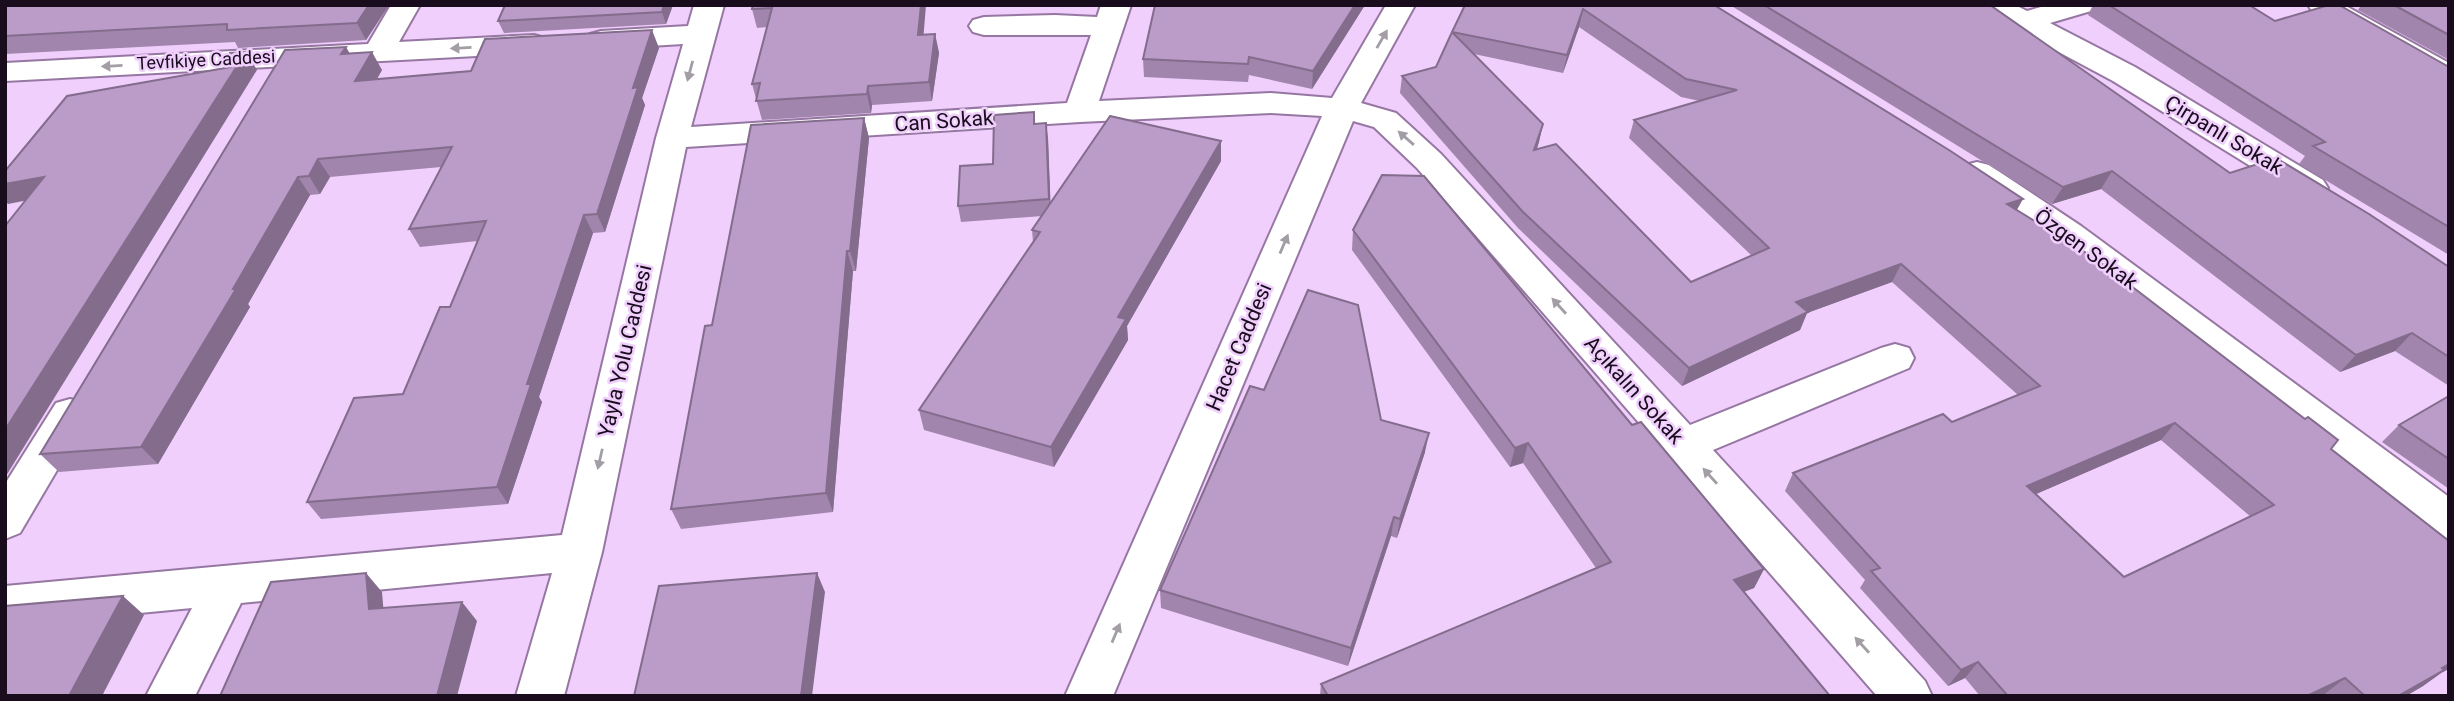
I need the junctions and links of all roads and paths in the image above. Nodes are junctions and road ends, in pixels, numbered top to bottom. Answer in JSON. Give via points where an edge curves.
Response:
{"nodes":[{"id":1,"x":406,"y":5,"type":"edge"},
{"id":2,"x":1401,"y":5,"type":"edge"},
{"id":3,"x":1992,"y":5,"type":"edge"},
{"id":4,"x":2081,"y":5,"type":"edge"},
{"id":5,"x":2322,"y":5,"type":"edge"},
{"id":6,"x":1112,"y":16,"type":"edge"},
{"id":7,"x":705,"y":20,"type":"edge"},
{"id":8,"x":2026,"y":21,"type":"junction"},
{"id":9,"x":985,"y":26,"type":"dead end"},
{"id":10,"x":377,"y":53,"type":"junction"},
{"id":11,"x":285,"y":55,"type":"junction"},
{"id":12,"x":5,"y":72,"type":"edge"},
{"id":13,"x":2449,"y":76,"type":"edge"},
{"id":14,"x":264,"y":91,"type":"edge"},
{"id":15,"x":1342,"y":108,"type":"junction"},
{"id":16,"x":1080,"y":112,"type":"junction"},
{"id":17,"x":672,"y":138,"type":"junction"},
{"id":18,"x":1954,"y":159,"type":"edge"},
{"id":19,"x":2332,"y":201,"type":"edge"},
{"id":20,"x":1895,"y":358,"type":"dead end"},
{"id":21,"x":84,"y":390,"type":"edge"},
{"id":22,"x":1683,"y":445,"type":"junction"},
{"id":23,"x":5,"y":521,"type":"edge"},
{"id":24,"x":2449,"y":521,"type":"edge"},
{"id":25,"x":580,"y":552,"type":"junction"},
{"id":26,"x":227,"y":586,"type":"junction"},
{"id":27,"x":5,"y":606,"type":"edge"},
{"id":28,"x":170,"y":696,"type":"edge"},
{"id":29,"x":540,"y":696,"type":"edge"},
{"id":30,"x":1089,"y":696,"type":"edge"},
{"id":31,"x":1908,"y":696,"type":"edge"}],
"edges":[{"from":1,"to":10,"type":"street"},
{"from":15,"to":2,"type":"street","name":"Hacet Caddesi","one_way":true},
{"from":3,"to":8,"type":"street","name":"Çirpanlı Sokak"},
{"from":4,"to":8,"type":"street"},
{"from":5,"to":13,"type":"street"},
{"from":6,"to":9,"type":"street","via":[[1055,24]]},
{"from":6,"to":16,"type":"street"},
{"from":7,"to":10,"type":"street","name":"Tevfikiye Caddesi","one_way":true,"via":[[572,41]]},
{"from":7,"to":17,"type":"street","name":"Yayla Yolu Caddesi","one_way":true},
{"from":8,"to":19,"type":"street","name":"Çirpanlı Sokak"},
{"from":10,"to":11,"type":"street","name":"Tevfikiye Caddesi"},
{"from":11,"to":12,"type":"street","name":"Tevfikiye Caddesi","one_way":true},
{"from":11,"to":14,"type":"street"},
{"from":15,"to":16,"type":"street","name":"Can Sokak","via":[[1271,103]]},
{"from":22,"to":15,"type":"street","name":"Açıkalın Sokak","one_way":true,"via":[[1408,139],[1385,120]]},
{"from":30,"to":15,"type":"street","name":"Hacet Caddesi","one_way":true},
{"from":16,"to":17,"type":"street","name":"Can Sokak"},
{"from":17,"to":25,"type":"street","name":"Yayla Yolu Caddesi","one_way":true},
{"from":18,"to":24,"type":"street","name":"Özgen Sokak","via":[[2068,234]]},
{"from":20,"to":22,"type":"street"},
{"from":21,"to":23,"type":"street"},
{"from":31,"to":22,"type":"street","name":"Açıkalın Sokak","one_way":true},
{"from":25,"to":26,"type":"street"},
{"from":25,"to":29,"type":"street","name":"Yayla Yolu Caddesi"},
{"from":26,"to":27,"type":"street"},
{"from":26,"to":28,"type":"street"}]}
